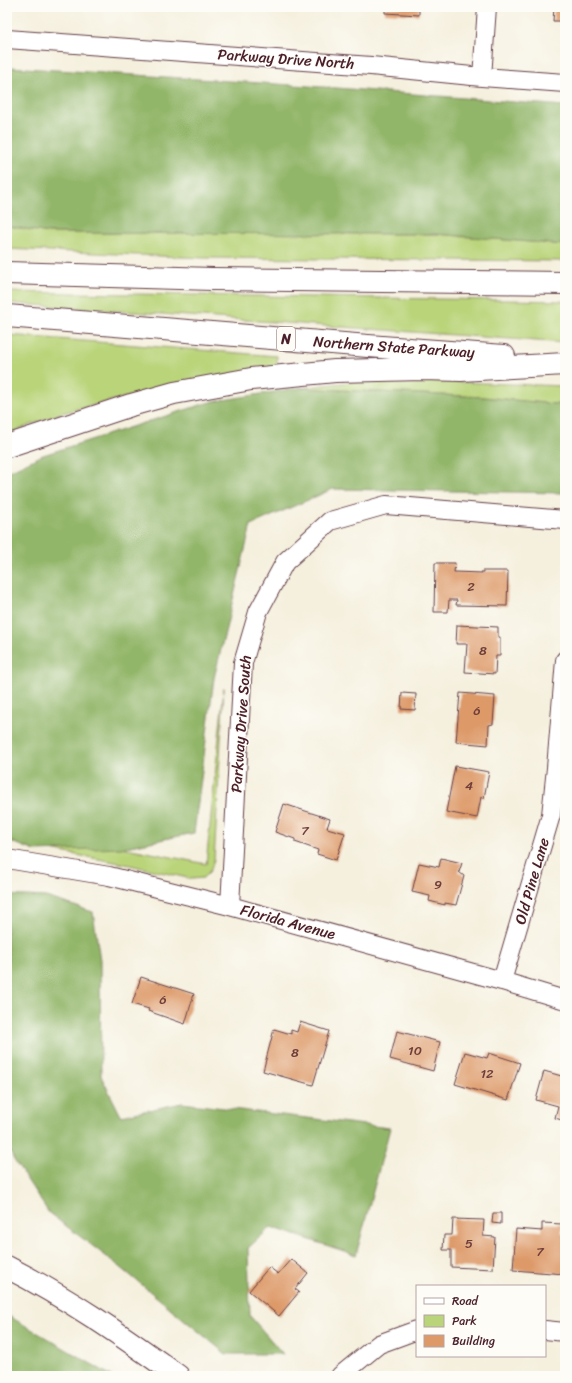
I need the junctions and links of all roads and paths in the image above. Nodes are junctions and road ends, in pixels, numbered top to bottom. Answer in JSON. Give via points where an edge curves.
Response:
{"nodes":[{"id":1,"x":487,"y":7,"type":"edge"},
{"id":2,"x":7,"y":39,"type":"edge"},
{"id":3,"x":482,"y":77,"type":"junction"},
{"id":4,"x":565,"y":83,"type":"edge"},
{"id":5,"x":7,"y":273,"type":"edge"},
{"id":6,"x":565,"y":283,"type":"edge"},
{"id":7,"x":7,"y":316,"type":"edge"},
{"id":8,"x":565,"y":360,"type":"edge"},
{"id":9,"x":565,"y":364,"type":"edge"},
{"id":10,"x":7,"y":446,"type":"edge"},
{"id":11,"x":565,"y":520,"type":"edge"},
{"id":12,"x":565,"y":660,"type":"edge"},
{"id":13,"x":7,"y":859,"type":"edge"},
{"id":14,"x":230,"y":906,"type":"junction"},
{"id":15,"x":502,"y":981,"type":"junction"},
{"id":16,"x":565,"y":1000,"type":"edge"},
{"id":17,"x":7,"y":1267,"type":"edge"},
{"id":18,"x":416,"y":1330,"type":"edge"},
{"id":19,"x":546,"y":1330,"type":"edge"},
{"id":20,"x":565,"y":1332,"type":"edge"},
{"id":21,"x":178,"y":1376,"type":"edge"},
{"id":22,"x":340,"y":1376,"type":"edge"}],
"edges":[{"from":1,"to":3,"type":"street"},
{"from":2,"to":3,"type":"street","name":"Parkway Drive North","via":[[371,66]]},
{"from":3,"to":4,"type":"street","name":"Parkway Drive North"},
{"from":5,"to":6,"type":"main road","via":[[205,279]]},
{"from":7,"to":8,"type":"main road","name":"Northern State Parkway","number":"N"},
{"from":9,"to":10,"type":"main road","via":[[461,370],[423,368],[335,371],[250,379],[174,393]]},
{"from":11,"to":14,"type":"street","name":"Parkway Drive South","via":[[386,505],[330,521],[285,562],[258,612],[242,663]]},
{"from":12,"to":15,"type":"street","name":"Old Pine Lane","via":[[551,815]]},
{"from":13,"to":14,"type":"street","name":"Florida Avenue","via":[[109,876]]},
{"from":14,"to":15,"type":"street","name":"Florida Avenue"},
{"from":15,"to":16,"type":"street","name":"Florida Avenue"},
{"from":17,"to":21,"type":"main road","via":[[101,1322]]},
{"from":18,"to":22,"type":"street","via":[[379,1344]]},
{"from":19,"to":20,"type":"street"}]}
